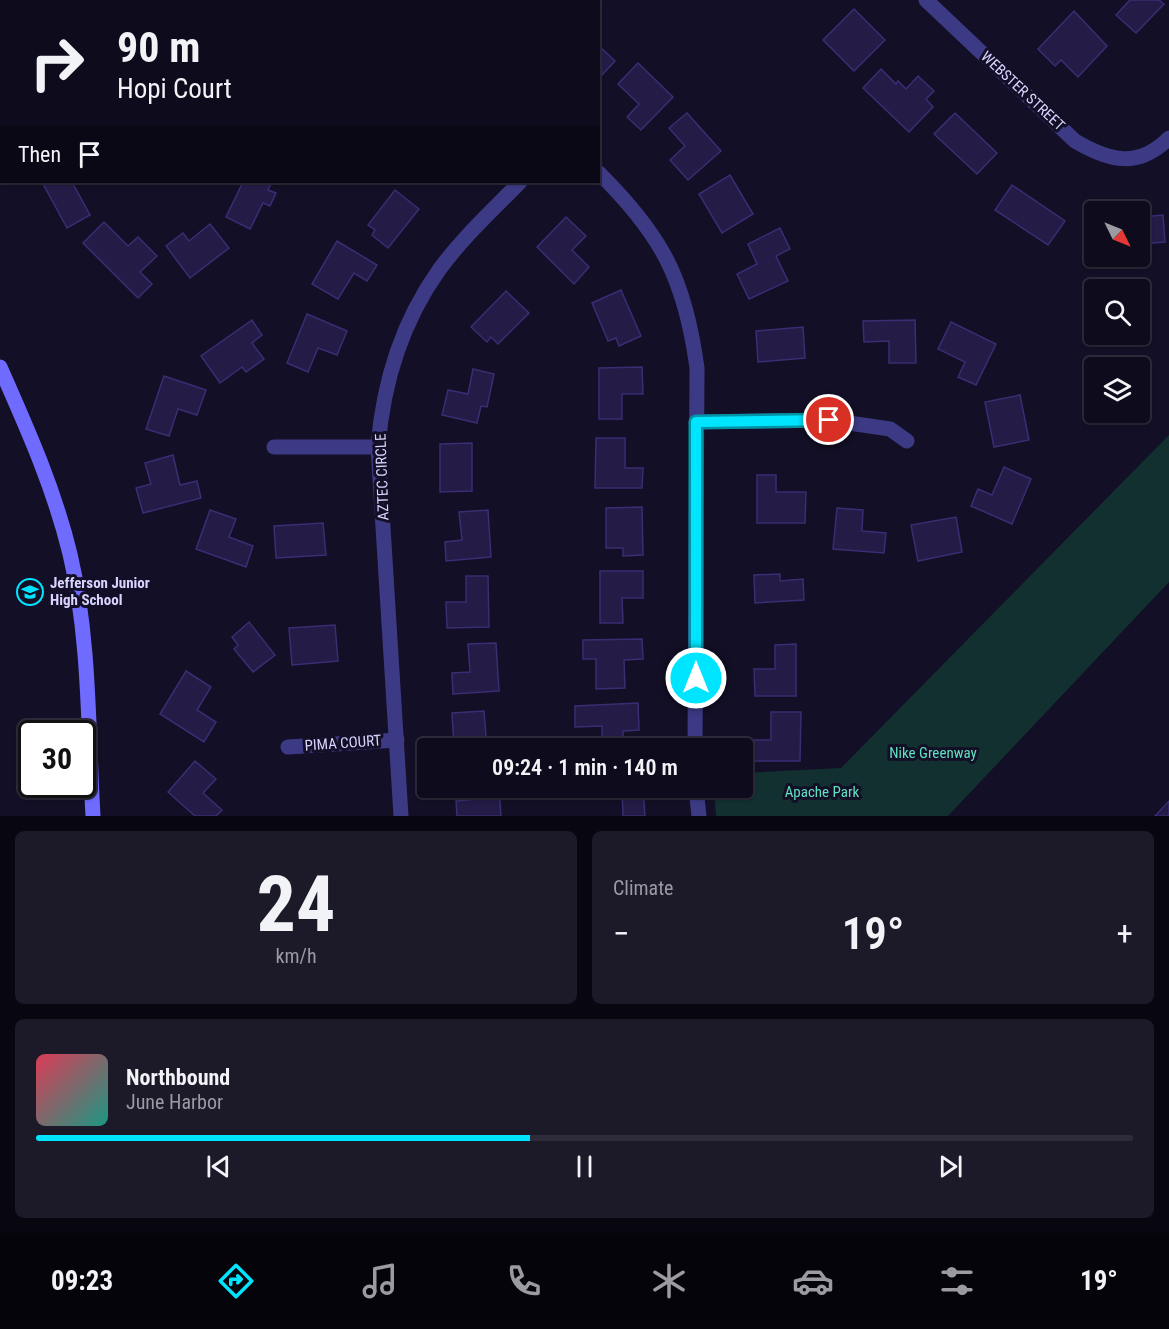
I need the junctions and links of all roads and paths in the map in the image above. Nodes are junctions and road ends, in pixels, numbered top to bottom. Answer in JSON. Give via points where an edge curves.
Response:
{"nodes":[{"id":1,"x":926,"y":0,"type":"edge"},
{"id":2,"x":1169,"y":138,"type":"edge"},
{"id":3,"x":600,"y":174,"type":"edge"},
{"id":4,"x":519,"y":183,"type":"edge"},
{"id":5,"x":0,"y":367,"type":"edge"},
{"id":6,"x":696,"y":422,"type":"junction"},
{"id":7,"x":907,"y":441,"type":"dead end"},
{"id":8,"x":274,"y":447,"type":"dead end"},
{"id":9,"x":378,"y":447,"type":"junction"},
{"id":10,"x":695,"y":738,"type":"edge"},
{"id":11,"x":397,"y":740,"type":"junction"},
{"id":12,"x":288,"y":747,"type":"dead end"},
{"id":13,"x":697,"y":798,"type":"edge"},
{"id":14,"x":93,"y":816,"type":"edge"},
{"id":15,"x":400,"y":816,"type":"edge"},
{"id":16,"x":699,"y":816,"type":"edge"}],
"edges":[{"from":1,"to":2,"type":"street","name":"WEBSTER STREET","via":[[1075,141],[1095,153],[1112,159],[1131,159],[1150,153]]},
{"from":3,"to":6,"type":"street","via":[[650,228],[679,285],[692,328],[697,368]]},
{"from":4,"to":9,"type":"street","name":"AZTEC CIRCLE","via":[[439,269],[420,300],[394,359]]},
{"from":5,"to":14,"type":"main road","via":[[44,468],[70,554],[83,638]]},
{"from":6,"to":7,"type":"street","via":[[829,420],[890,429]]},
{"from":6,"to":10,"type":"street"},
{"from":8,"to":9,"type":"street"},
{"from":9,"to":11,"type":"street","name":"AZTEC CIRCLE"},
{"from":11,"to":12,"type":"street","name":"PIMA COURT"},
{"from":11,"to":15,"type":"street","name":"AZTEC CIRCLE"},
{"from":13,"to":16,"type":"street"}]}
